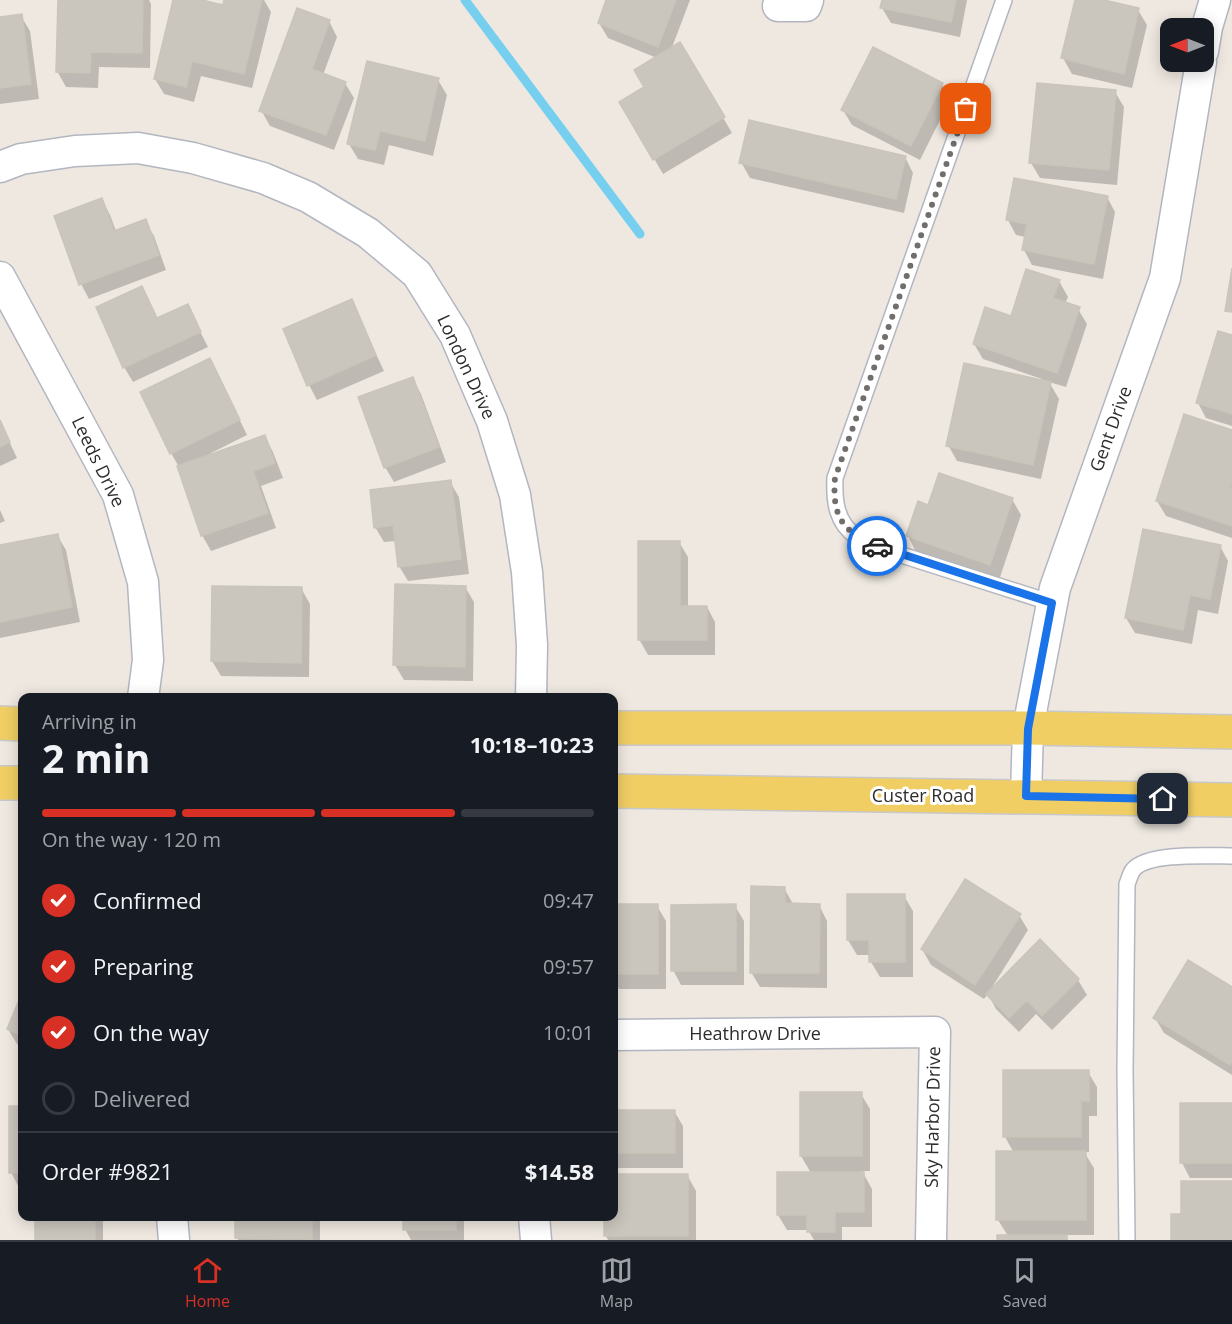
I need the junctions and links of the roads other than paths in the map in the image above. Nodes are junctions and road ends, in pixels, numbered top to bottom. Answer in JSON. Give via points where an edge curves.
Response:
{"nodes":[{"id":1,"x":808,"y":0,"type":"edge"},
{"id":2,"x":1004,"y":0,"type":"edge"},
{"id":3,"x":1215,"y":0,"type":"edge"},
{"id":4,"x":778,"y":6,"type":"dead end"},
{"id":5,"x":1210,"y":18,"type":"edge"},
{"id":6,"x":1199,"y":72,"type":"edge"},
{"id":7,"x":0,"y":167,"type":"edge"},
{"id":8,"x":0,"y":277,"type":"edge"},
{"id":9,"x":1052,"y":603,"type":"junction"},
{"id":10,"x":144,"y":693,"type":"edge"},
{"id":11,"x":531,"y":693,"type":"edge"},
{"id":12,"x":0,"y":723,"type":"edge"},
{"id":13,"x":18,"y":723,"type":"edge"},
{"id":14,"x":618,"y":728,"type":"edge"},
{"id":15,"x":1028,"y":729,"type":"junction"},
{"id":16,"x":1232,"y":732,"type":"edge"},
{"id":17,"x":0,"y":783,"type":"edge"},
{"id":18,"x":18,"y":783,"type":"edge"},
{"id":19,"x":618,"y":791,"type":"edge"},
{"id":20,"x":1026,"y":796,"type":"junction"},
{"id":21,"x":1232,"y":800,"type":"edge"},
{"id":22,"x":1232,"y":855,"type":"edge"},
{"id":23,"x":897,"y":1033,"type":"joint"},
{"id":24,"x":618,"y":1035,"type":"edge"},
{"id":25,"x":172,"y":1221,"type":"edge"},
{"id":26,"x":534,"y":1221,"type":"edge"},
{"id":27,"x":174,"y":1240,"type":"edge"},
{"id":28,"x":536,"y":1240,"type":"edge"},
{"id":29,"x":931,"y":1240,"type":"edge"},
{"id":30,"x":1127,"y":1240,"type":"edge"}],
"edges":[{"from":1,"to":4,"type":"street","via":[[806,6]]},
{"from":2,"to":9,"type":"lane","via":[[835,478],[834,501],[841,521],[856,537]]},
{"from":3,"to":5,"type":"street"},
{"from":6,"to":9,"type":"street","name":"Gent Drive","via":[[1165,278]]},
{"from":7,"to":11,"type":"street","name":"London Drive","via":[[21,159],[75,151],[138,148],[193,158],[263,178],[308,197],[368,233],[417,274],[459,345],[492,421],[515,495],[527,572]]},
{"from":8,"to":10,"type":"street","name":"Leeds Drive","via":[[118,495],[143,582],[148,660]]},
{"from":9,"to":15,"type":"street","name":"Gent Drive"},
{"from":12,"to":13,"type":"main road"},
{"from":14,"to":15,"type":"main road"},
{"from":15,"to":16,"type":"main road"},
{"from":15,"to":20,"type":"street","name":"Gent Drive"},
{"from":17,"to":18,"type":"main road"},
{"from":19,"to":20,"type":"main road","name":"Custer Road"},
{"from":20,"to":21,"type":"main road","name":"Custer Road"},
{"from":22,"to":30,"type":"lane","via":[[1147,861],[1133,870],[1127,884]]},
{"from":23,"to":24,"type":"street","name":"Heathrow Drive"},
{"from":23,"to":29,"type":"street","name":"Sky Harbor Drive","via":[[934,1032]]},
{"from":25,"to":27,"type":"street"},
{"from":26,"to":28,"type":"street"}]}
